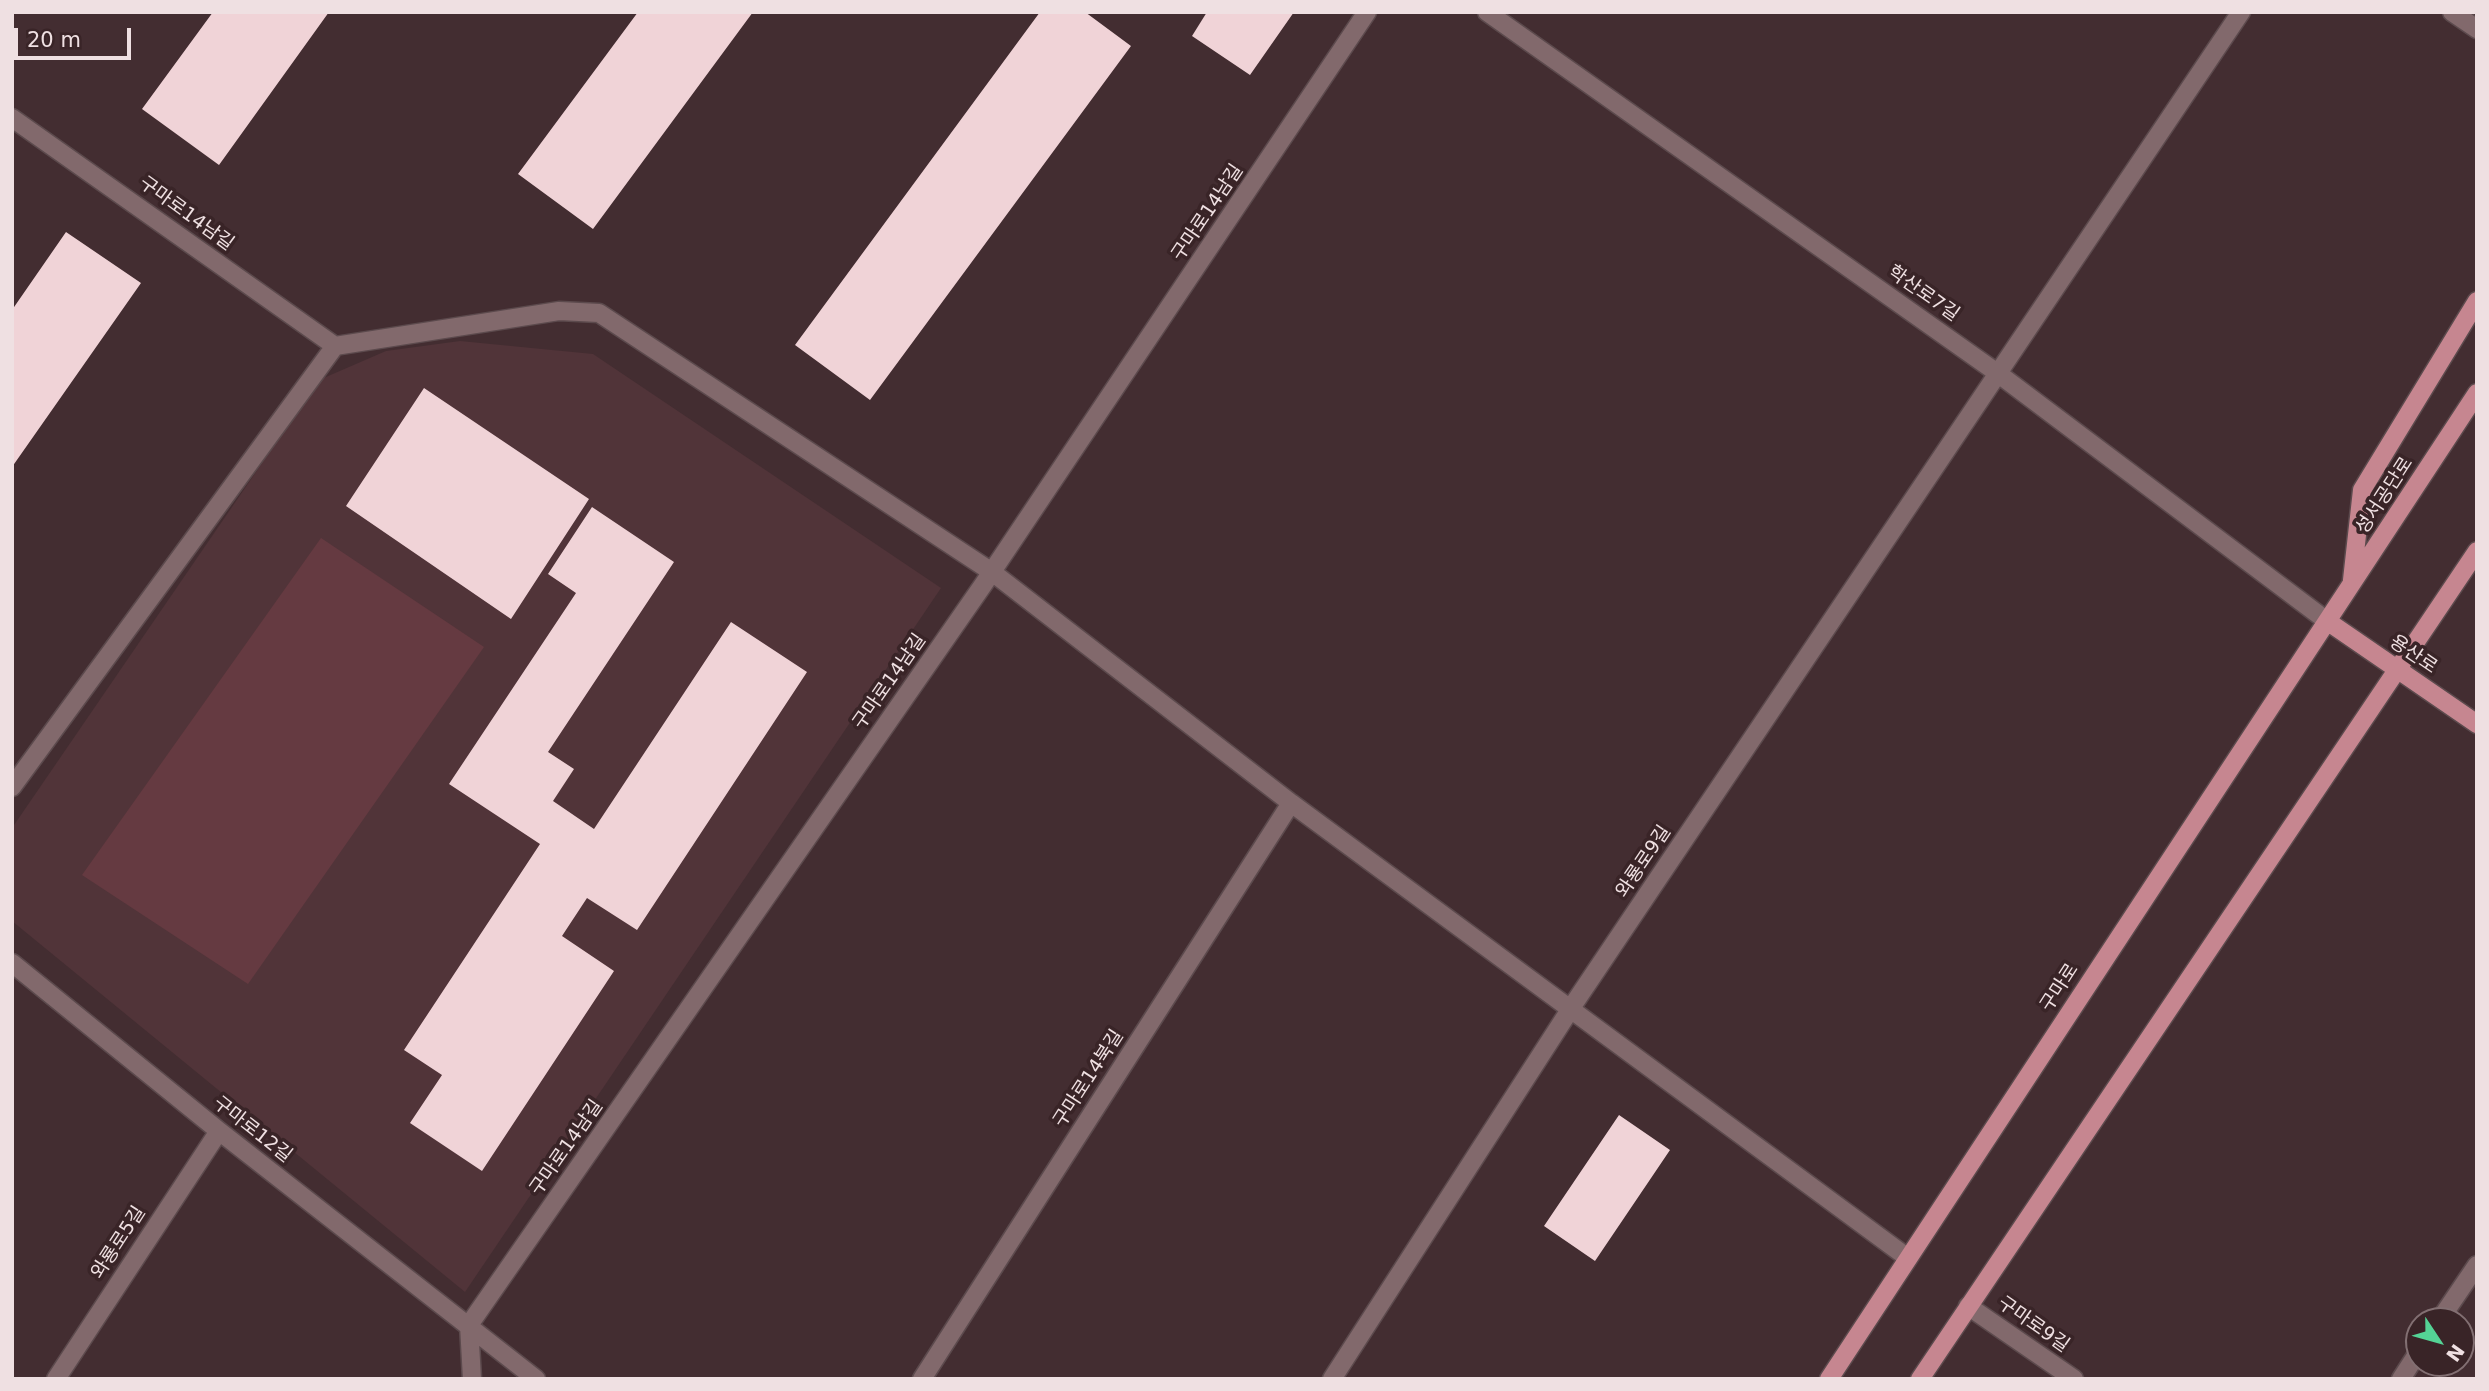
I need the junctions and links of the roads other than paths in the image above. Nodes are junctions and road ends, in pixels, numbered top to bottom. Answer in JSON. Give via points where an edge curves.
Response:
{"nodes":[{"id":1,"x":1367,"y":12,"type":"edge"},
{"id":2,"x":1487,"y":12,"type":"edge"},
{"id":3,"x":2241,"y":12,"type":"edge"},
{"id":4,"x":2452,"y":12,"type":"edge"},
{"id":5,"x":2477,"y":29,"type":"edge"},
{"id":6,"x":12,"y":118,"type":"edge"},
{"id":7,"x":2477,"y":301,"type":"edge"},
{"id":8,"x":335,"y":346,"type":"junction"},
{"id":9,"x":1996,"y":372,"type":"junction"},
{"id":10,"x":2477,"y":393,"type":"edge"},
{"id":11,"x":2477,"y":551,"type":"edge"},
{"id":12,"x":992,"y":572,"type":"junction"},
{"id":13,"x":2351,"y":586,"type":"junction"},
{"id":14,"x":2327,"y":621,"type":"junction"},
{"id":15,"x":2396,"y":669,"type":"junction"},
{"id":16,"x":2477,"y":724,"type":"edge"},
{"id":17,"x":12,"y":787,"type":"edge"},
{"id":18,"x":1291,"y":803,"type":"junction"},
{"id":19,"x":12,"y":963,"type":"edge"},
{"id":20,"x":1571,"y":1009,"type":"junction"},
{"id":21,"x":219,"y":1131,"type":"junction"},
{"id":22,"x":1908,"y":1258,"type":"junction"},
{"id":23,"x":2477,"y":1265,"type":"edge"},
{"id":24,"x":1968,"y":1306,"type":"junction"},
{"id":25,"x":2448,"y":1307,"type":"edge"},
{"id":26,"x":469,"y":1325,"type":"junction"},
{"id":27,"x":56,"y":1379,"type":"edge"},
{"id":28,"x":472,"y":1379,"type":"edge"},
{"id":29,"x":536,"y":1379,"type":"edge"},
{"id":30,"x":922,"y":1379,"type":"edge"},
{"id":31,"x":1332,"y":1379,"type":"edge"},
{"id":32,"x":1829,"y":1379,"type":"edge"},
{"id":33,"x":1920,"y":1379,"type":"edge"},
{"id":34,"x":2074,"y":1379,"type":"edge"}],
"edges":[{"from":1,"to":12,"type":"street","name":"구마로14남길"},
{"from":2,"to":9,"type":"street","name":"학산로7길"},
{"from":3,"to":9,"type":"street","name":"와룡로9길"},
{"from":4,"to":5,"type":"street"},
{"from":6,"to":8,"type":"street","name":"구마로14남길"},
{"from":7,"to":13,"type":"main road","via":[[2362,490]]},
{"from":8,"to":12,"type":"street","via":[[559,311],[599,313]]},
{"from":8,"to":17,"type":"street"},
{"from":9,"to":14,"type":"street","name":"학산로7길"},
{"from":9,"to":20,"type":"street","name":"와룡로9길"},
{"from":10,"to":13,"type":"main road","name":"성서공단로"},
{"from":11,"to":15,"type":"main road"},
{"from":12,"to":18,"type":"street"},
{"from":12,"to":26,"type":"street","name":"구마로14남길"},
{"from":13,"to":14,"type":"main road","name":"성서공단로"},
{"from":14,"to":15,"type":"main road","name":"용산로"},
{"from":14,"to":22,"type":"main road","name":"구마로"},
{"from":15,"to":16,"type":"main road","name":"용산로"},
{"from":15,"to":24,"type":"main road"},
{"from":18,"to":20,"type":"street"},
{"from":18,"to":30,"type":"street","name":"구마로14북길"},
{"from":19,"to":21,"type":"street","name":"구마로12길"},
{"from":20,"to":22,"type":"street"},
{"from":20,"to":31,"type":"street","name":"와룡로9길"},
{"from":21,"to":26,"type":"street","name":"구마로12길"},
{"from":21,"to":27,"type":"street","name":"와룡로5길"},
{"from":22,"to":32,"type":"main road","name":"구마로"},
{"from":23,"to":25,"type":"street"},
{"from":24,"to":33,"type":"main road"},
{"from":24,"to":34,"type":"street","name":"구마로9길"},
{"from":26,"to":28,"type":"street"},
{"from":26,"to":29,"type":"street","name":"구마로12길"}]}
